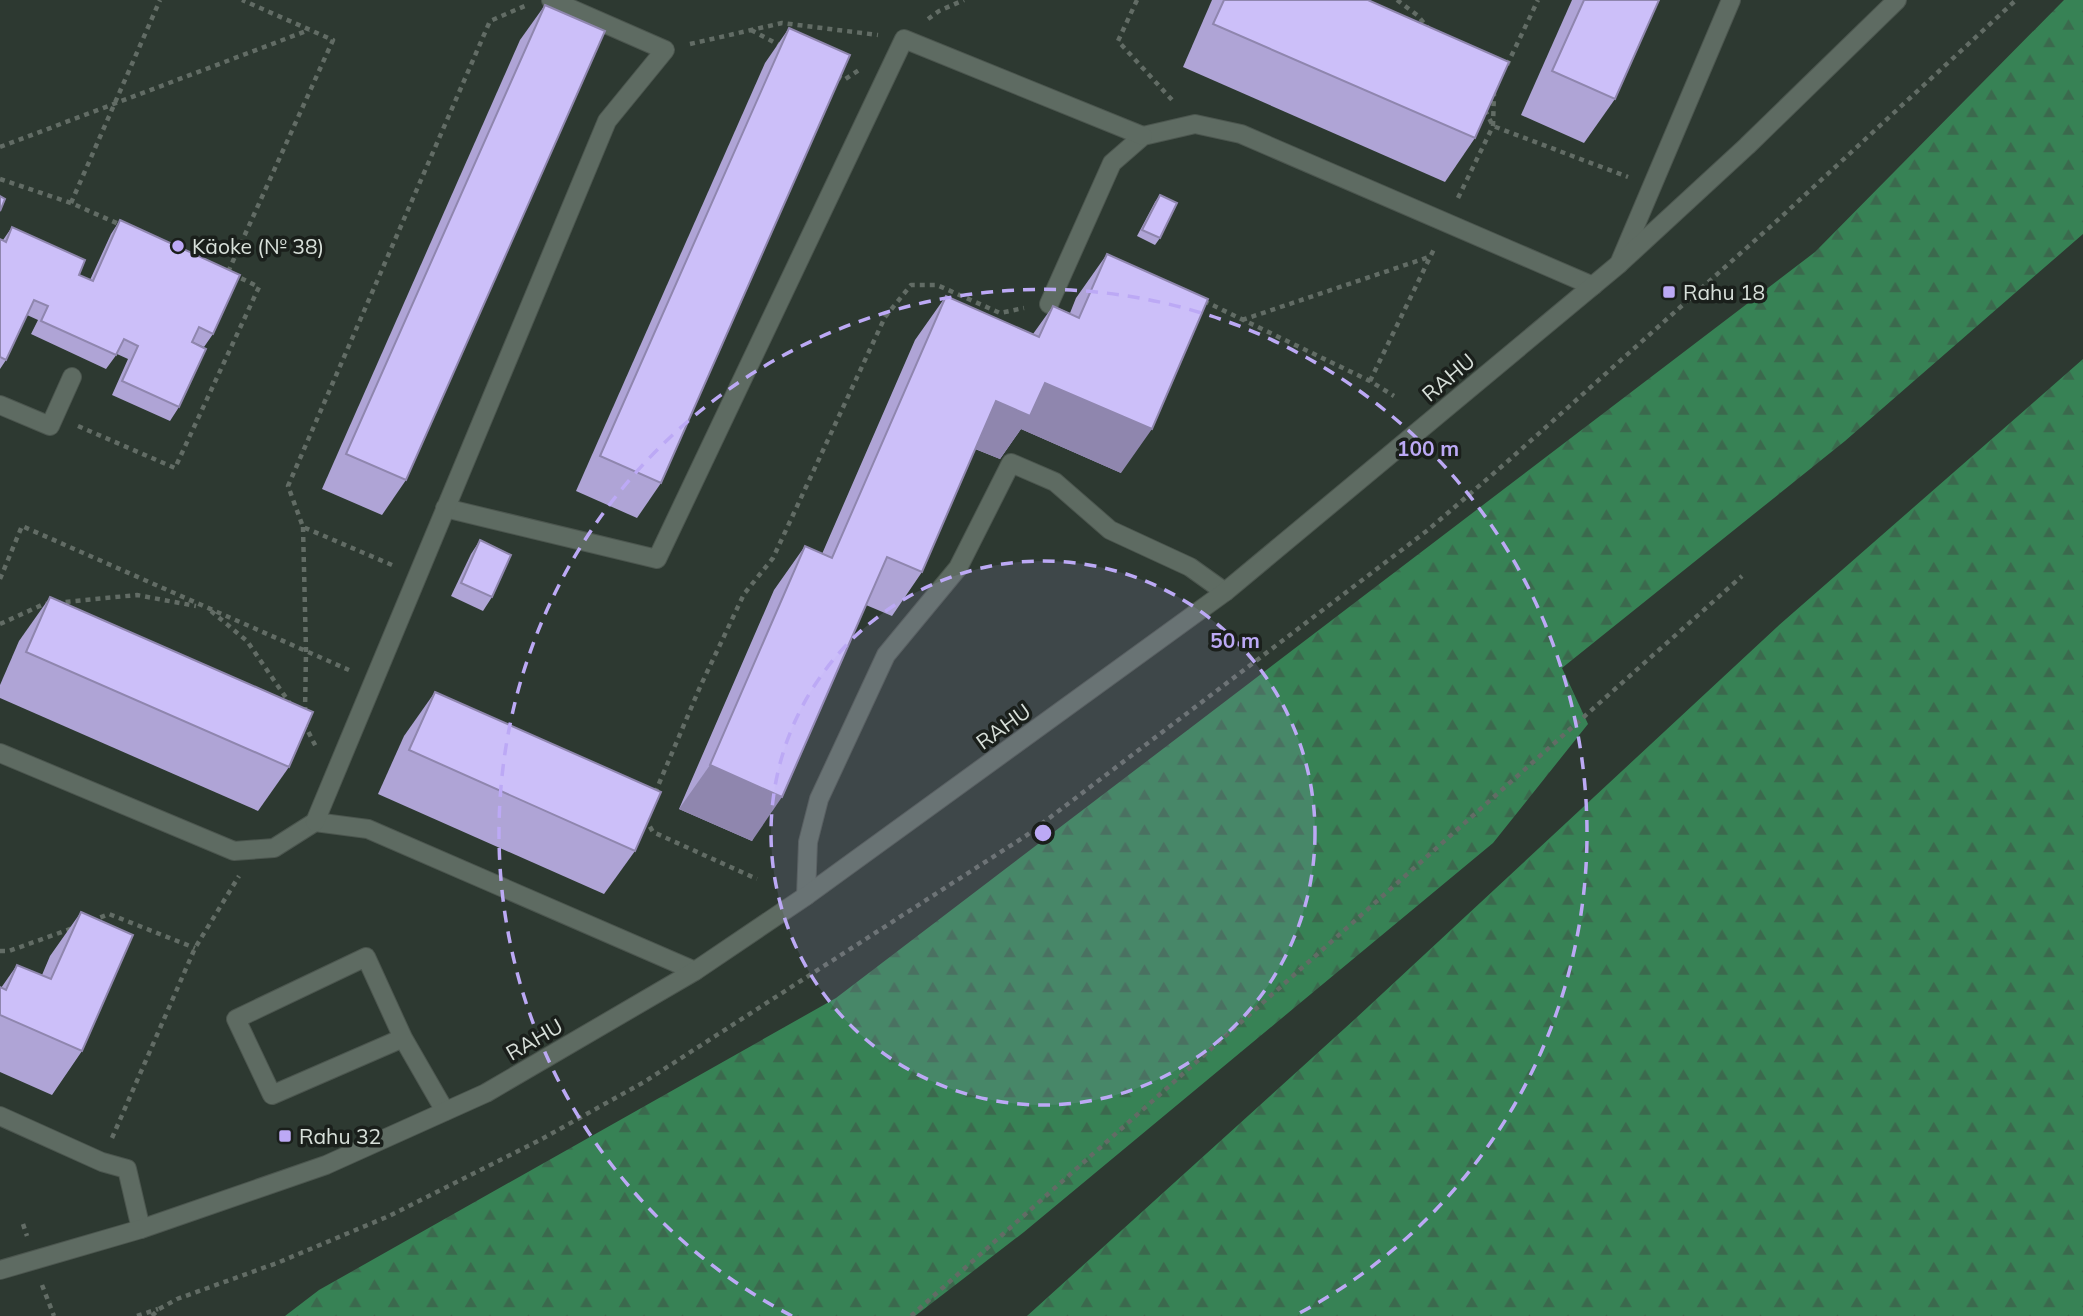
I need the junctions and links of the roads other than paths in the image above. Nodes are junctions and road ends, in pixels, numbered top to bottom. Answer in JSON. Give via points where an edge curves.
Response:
{"nodes":[{"id":1,"x":551,"y":0,"type":"edge"},
{"id":2,"x":1731,"y":0,"type":"edge"},
{"id":3,"x":1897,"y":0,"type":"edge"},
{"id":4,"x":1143,"y":136,"type":"junction"},
{"id":5,"x":1619,"y":264,"type":"junction"},
{"id":6,"x":1593,"y":286,"type":"junction"},
{"id":7,"x":1049,"y":304,"type":"road end"},
{"id":8,"x":72,"y":377,"type":"dead end"},
{"id":9,"x":0,"y":405,"type":"edge"},
{"id":10,"x":445,"y":508,"type":"junction"},
{"id":11,"x":1225,"y":593,"type":"junction"},
{"id":12,"x":0,"y":753,"type":"edge"},
{"id":13,"x":315,"y":822,"type":"junction"},
{"id":14,"x":806,"y":897,"type":"junction"},
{"id":15,"x":695,"y":971,"type":"junction"},
{"id":16,"x":403,"y":1038,"type":"junction"},
{"id":17,"x":445,"y":1111,"type":"junction"},
{"id":18,"x":0,"y":1116,"type":"edge"},
{"id":19,"x":141,"y":1229,"type":"junction"},
{"id":20,"x":0,"y":1270,"type":"edge"}],
"edges":[{"from":1,"to":10,"type":"main road","via":[[665,50],[607,121]]},
{"from":2,"to":5,"type":"main road"},
{"from":3,"to":5,"type":"main road","name":"RAHU"},
{"from":4,"to":6,"type":"main road","via":[[1195,124],[1241,134]]},
{"from":4,"to":7,"type":"main road","via":[[1112,163]]},
{"from":4,"to":10,"type":"main road","via":[[904,38],[657,559]]},
{"from":5,"to":6,"type":"main road","name":"RAHU"},
{"from":6,"to":11,"type":"main road","name":"RAHU"},
{"from":8,"to":9,"type":"main road","via":[[50,426]]},
{"from":10,"to":13,"type":"main road"},
{"from":11,"to":14,"type":"main road","name":"RAHU"},
{"from":11,"to":14,"type":"main road","via":[[1190,567],[1110,530],[1055,482],[1011,463],[958,568],[886,655],[818,799],[808,842]]},
{"from":12,"to":13,"type":"main road","via":[[234,851],[274,848]]},
{"from":13,"to":15,"type":"main road","via":[[368,829]]},
{"from":14,"to":15,"type":"main road","name":"RAHU"},
{"from":15,"to":17,"type":"main road","name":"RAHU","via":[[486,1093]]},
{"from":16,"to":16,"type":"main road","via":[[366,957],[236,1019],[272,1095]]},
{"from":16,"to":17,"type":"main road"},
{"from":17,"to":19,"type":"main road","name":"RAHU","via":[[326,1165]]},
{"from":18,"to":19,"type":"main road","via":[[127,1169]]},
{"from":19,"to":20,"type":"main road","name":"RAHU"}]}
